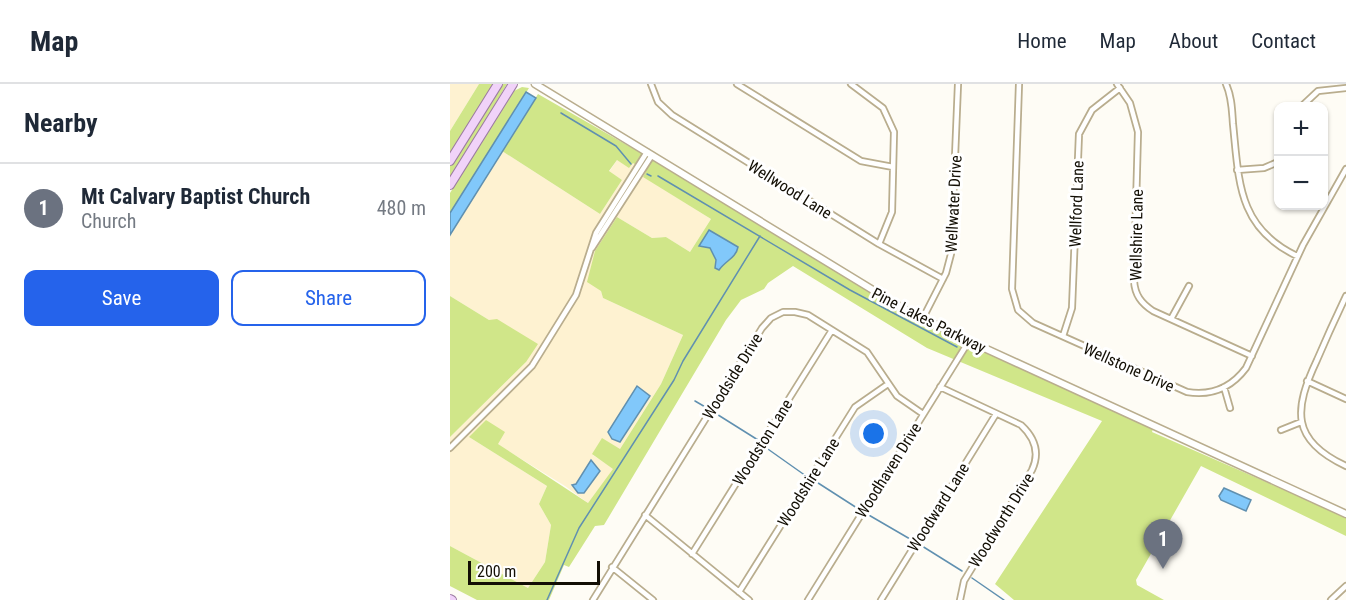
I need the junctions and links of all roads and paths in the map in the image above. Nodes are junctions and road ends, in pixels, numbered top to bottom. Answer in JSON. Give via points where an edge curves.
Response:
{"nodes":[{"id":1,"x":498,"y":84,"type":"edge"},
{"id":2,"x":513,"y":84,"type":"edge"},
{"id":3,"x":535,"y":84,"type":"edge"},
{"id":4,"x":651,"y":84,"type":"edge"},
{"id":5,"x":737,"y":84,"type":"edge"},
{"id":6,"x":852,"y":84,"type":"edge"},
{"id":7,"x":958,"y":84,"type":"edge"},
{"id":8,"x":1020,"y":84,"type":"edge"},
{"id":9,"x":1226,"y":84,"type":"edge"},
{"id":10,"x":1119,"y":86,"type":"edge"},
{"id":11,"x":1346,"y":88,"type":"edge"},
{"id":12,"x":1306,"y":102,"type":"edge"},
{"id":13,"x":650,"y":154,"type":"junction"},
{"id":14,"x":450,"y":161,"type":"edge"},
{"id":15,"x":1274,"y":164,"type":"edge"},
{"id":16,"x":893,"y":167,"type":"junction"},
{"id":17,"x":1346,"y":169,"type":"edge"},
{"id":18,"x":1238,"y":170,"type":"junction"},
{"id":19,"x":450,"y":185,"type":"edge"},
{"id":20,"x":879,"y":244,"type":"junction"},
{"id":21,"x":1297,"y":256,"type":"junction"},
{"id":22,"x":943,"y":279,"type":"junction"},
{"id":23,"x":1189,"y":286,"type":"dead end"},
{"id":24,"x":1346,"y":296,"type":"edge"},
{"id":25,"x":923,"y":318,"type":"junction"},
{"id":26,"x":1171,"y":319,"type":"junction"},
{"id":27,"x":832,"y":330,"type":"junction"},
{"id":28,"x":1063,"y":336,"type":"junction"},
{"id":29,"x":969,"y":341,"type":"junction"},
{"id":30,"x":1252,"y":356,"type":"junction"},
{"id":31,"x":1307,"y":381,"type":"junction"},
{"id":32,"x":888,"y":384,"type":"junction"},
{"id":33,"x":940,"y":387,"type":"junction"},
{"id":34,"x":1224,"y":387,"type":"junction"},
{"id":35,"x":1346,"y":399,"type":"edge"},
{"id":36,"x":1230,"y":408,"type":"dead end"},
{"id":37,"x":923,"y":414,"type":"junction"},
{"id":38,"x":996,"y":414,"type":"junction"},
{"id":39,"x":1301,"y":422,"type":"junction"},
{"id":40,"x":1281,"y":430,"type":"dead end"},
{"id":41,"x":450,"y":448,"type":"edge"},
{"id":42,"x":1346,"y":466,"type":"edge"},
{"id":43,"x":1346,"y":514,"type":"edge"},
{"id":44,"x":645,"y":515,"type":"junction"},
{"id":45,"x":692,"y":554,"type":"junction"},
{"id":46,"x":612,"y":567,"type":"junction"},
{"id":47,"x":1346,"y":586,"type":"edge"},
{"id":48,"x":739,"y":592,"type":"junction"},
{"id":49,"x":593,"y":600,"type":"edge"},
{"id":50,"x":653,"y":600,"type":"edge"},
{"id":51,"x":749,"y":600,"type":"edge"},
{"id":52,"x":808,"y":600,"type":"edge"},
{"id":53,"x":882,"y":600,"type":"edge"},
{"id":54,"x":960,"y":600,"type":"edge"},
{"id":55,"x":1331,"y":600,"type":"edge"}],
"edges":[{"from":1,"to":14,"type":"main road"},
{"from":2,"to":19,"type":"main road"},
{"from":3,"to":13,"type":"street","name":"Pine Lakes Parkway"},
{"from":4,"to":20,"type":"street","name":"Wellwood Lane","via":[[658,102],[672,115]]},
{"from":5,"to":16,"type":"street","via":[[861,161]]},
{"from":6,"to":16,"type":"street","via":[[876,101],[888,116],[894,136]]},
{"from":7,"to":22,"type":"street","name":"Wellwater Drive","via":[[952,243]]},
{"from":8,"to":28,"type":"street","name":"Wellstone Drive","via":[[1013,298],[1024,317]]},
{"from":9,"to":18,"type":"street"},
{"from":10,"to":26,"type":"street","name":"Wellshire Lane","via":[[1133,111],[1138,132],[1135,287],[1147,307]]},
{"from":10,"to":28,"type":"street","name":"Wellford Lane","via":[[1092,110],[1079,134],[1072,308]]},
{"from":11,"to":12,"type":"street","via":[[1315,93]]},
{"from":13,"to":25,"type":"street","name":"Pine Lakes Parkway","via":[[843,274]]},
{"from":13,"to":41,"type":"street","via":[[599,227],[576,295],[532,366]]},
{"from":15,"to":18,"type":"street"},
{"from":16,"to":20,"type":"street","via":[[891,217]]},
{"from":17,"to":21,"type":"street"},
{"from":18,"to":21,"type":"street","via":[[1242,195],[1254,221],[1275,243]]},
{"from":20,"to":22,"type":"street","name":"Wellwood Lane"},
{"from":21,"to":30,"type":"street"},
{"from":22,"to":25,"type":"street","name":"Wellwater Drive"},
{"from":23,"to":26,"type":"street"},
{"from":24,"to":31,"type":"street"},
{"from":25,"to":29,"type":"street","name":"Pine Lakes Parkway"},
{"from":26,"to":30,"type":"street","name":"Wellshire Lane"},
{"from":27,"to":32,"type":"street","name":"Woodside Drive","via":[[869,354]]},
{"from":27,"to":44,"type":"street","name":"Woodside Drive","via":[[795,312],[780,313],[766,322]]},
{"from":27,"to":45,"type":"street","name":"Woodston Lane"},
{"from":28,"to":34,"type":"street","name":"Wellstone Drive","via":[[1182,390],[1203,393]]},
{"from":29,"to":33,"type":"street","name":"Woodhaven Drive"},
{"from":29,"to":43,"type":"street","name":"Pine Lakes Parkway"},
{"from":30,"to":34,"type":"street","via":[[1240,375]]},
{"from":31,"to":35,"type":"street"},
{"from":31,"to":39,"type":"street","via":[[1300,401]]},
{"from":32,"to":37,"type":"street","name":"Woodside Drive","via":[[901,400]]},
{"from":32,"to":48,"type":"street","name":"Woodshire Lane","via":[[855,407]]},
{"from":33,"to":37,"type":"street","name":"Woodhaven Drive"},
{"from":33,"to":38,"type":"street","name":"Woodworth Drive"},
{"from":34,"to":36,"type":"street"},
{"from":37,"to":52,"type":"street","name":"Woodhaven Drive"},
{"from":38,"to":53,"type":"street","name":"Woodward Lane"},
{"from":38,"to":54,"type":"street","name":"Woodworth Drive","via":[[1029,433],[1036,458],[963,581]]},
{"from":39,"to":40,"type":"street"},
{"from":39,"to":42,"type":"street","via":[[1314,447]]},
{"from":44,"to":45,"type":"street"},
{"from":44,"to":46,"type":"street","name":"Woodside Drive"},
{"from":45,"to":48,"type":"street"},
{"from":46,"to":49,"type":"street","name":"Woodside Drive"},
{"from":46,"to":50,"type":"street"},
{"from":47,"to":55,"type":"street"},
{"from":48,"to":51,"type":"street"}]}
